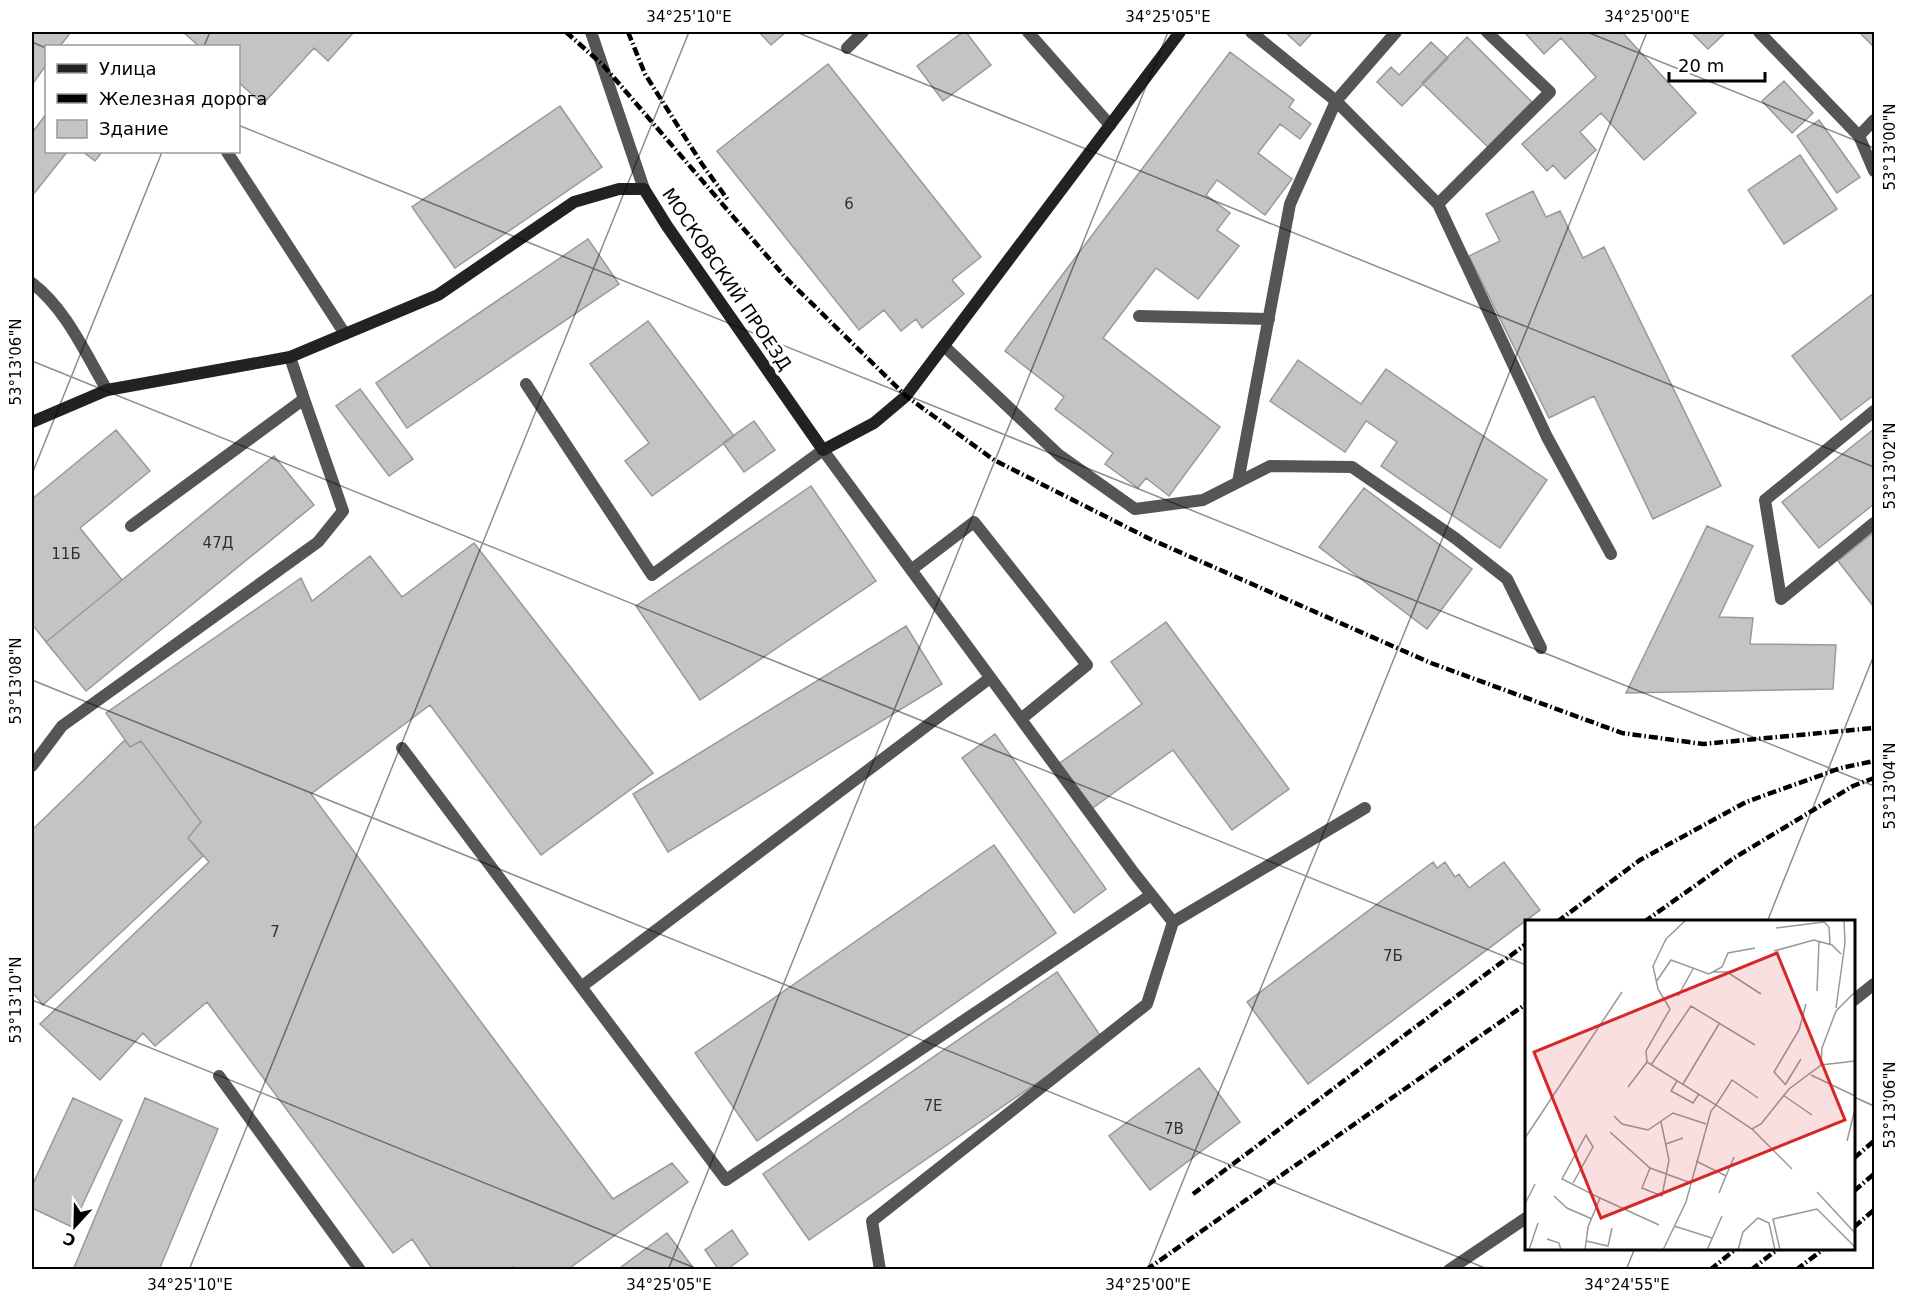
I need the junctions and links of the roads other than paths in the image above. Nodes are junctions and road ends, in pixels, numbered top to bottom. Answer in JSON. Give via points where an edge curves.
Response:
{"nodes":[{"id":1,"x":591,"y":32,"type":"edge"},
{"id":2,"x":863,"y":32,"type":"edge"},
{"id":3,"x":1028,"y":32,"type":"edge"},
{"id":4,"x":1180,"y":32,"type":"edge"},
{"id":5,"x":1251,"y":32,"type":"edge"},
{"id":6,"x":1396,"y":32,"type":"edge"},
{"id":7,"x":1487,"y":32,"type":"edge"},
{"id":8,"x":1759,"y":32,"type":"edge"},
{"id":9,"x":847,"y":48,"type":"dead end"},
{"id":10,"x":1336,"y":101,"type":"junction"},
{"id":11,"x":1875,"y":120,"type":"edge"},
{"id":12,"x":1110,"y":125,"type":"junction"},
{"id":13,"x":1859,"y":136,"type":"junction"},
{"id":14,"x":228,"y":153,"type":"edge"},
{"id":15,"x":1875,"y":171,"type":"edge"},
{"id":16,"x":644,"y":189,"type":"junction"},
{"id":17,"x":1438,"y":204,"type":"junction"},
{"id":18,"x":32,"y":283,"type":"edge"},
{"id":19,"x":1139,"y":316,"type":"dead end"},
{"id":20,"x":1269,"y":319,"type":"junction"},
{"id":21,"x":345,"y":334,"type":"junction"},
{"id":22,"x":944,"y":346,"type":"junction"},
{"id":23,"x":290,"y":357,"type":"junction"},
{"id":24,"x":526,"y":384,"type":"dead end"},
{"id":25,"x":106,"y":390,"type":"junction"},
{"id":26,"x":304,"y":399,"type":"junction"},
{"id":27,"x":1875,"y":411,"type":"edge"},
{"id":28,"x":32,"y":422,"type":"edge"},
{"id":29,"x":823,"y":450,"type":"junction"},
{"id":30,"x":1238,"y":482,"type":"junction"},
{"id":31,"x":1875,"y":523,"type":"edge"},
{"id":32,"x":131,"y":526,"type":"dead end"},
{"id":33,"x":1611,"y":554,"type":"dead end"},
{"id":34,"x":911,"y":570,"type":"junction"},
{"id":35,"x":1541,"y":648,"type":"dead end"},
{"id":36,"x":990,"y":678,"type":"junction"},
{"id":37,"x":1021,"y":719,"type":"junction"},
{"id":38,"x":402,"y":748,"type":"dead end"},
{"id":39,"x":32,"y":766,"type":"edge"},
{"id":40,"x":1365,"y":808,"type":"dead end"},
{"id":41,"x":1151,"y":895,"type":"junction"},
{"id":42,"x":1173,"y":922,"type":"junction"},
{"id":43,"x":1875,"y":984,"type":"edge"},
{"id":44,"x":581,"y":987,"type":"junction"},
{"id":45,"x":1855,"y":999,"type":"edge"},
{"id":46,"x":219,"y":1076,"type":"dead end"},
{"id":47,"x":1525,"y":1219,"type":"edge"},
{"id":48,"x":360,"y":1269,"type":"edge"},
{"id":49,"x":880,"y":1269,"type":"edge"},
{"id":50,"x":1449,"y":1269,"type":"edge"}],
"edges":[{"from":1,"to":16,"type":"lane"},
{"from":2,"to":9,"type":"lane"},
{"from":3,"to":12,"type":"lane"},
{"from":4,"to":12,"type":"street"},
{"from":5,"to":10,"type":"lane"},
{"from":6,"to":10,"type":"lane"},
{"from":7,"to":17,"type":"lane","via":[[1550,92]]},
{"from":8,"to":13,"type":"lane"},
{"from":10,"to":17,"type":"lane"},
{"from":10,"to":20,"type":"lane","via":[[1290,204]]},
{"from":11,"to":13,"type":"lane"},
{"from":12,"to":22,"type":"street"},
{"from":13,"to":15,"type":"lane"},
{"from":14,"to":21,"type":"lane"},
{"from":16,"to":21,"type":"street","name":"МОСКОВСКИЙ ПРОЕЗД","via":[[619,189],[574,202],[438,295]]},
{"from":16,"to":29,"type":"street","name":"МОСКОВСКИЙ ПРОЕЗД"},
{"from":17,"to":33,"type":"lane","via":[[1547,436]]},
{"from":18,"to":25,"type":"lane","via":[[45,293],[71,329]]},
{"from":19,"to":20,"type":"lane"},
{"from":20,"to":30,"type":"lane"},
{"from":21,"to":23,"type":"street","name":"МОСКОВСКИЙ ПРОЕЗД"},
{"from":22,"to":29,"type":"street","via":[[906,396],[874,423]]},
{"from":22,"to":30,"type":"lane","via":[[1059,455],[1135,509],[1203,500]]},
{"from":23,"to":25,"type":"street","name":"МОСКОВСКИЙ ПРОЕЗД"},
{"from":23,"to":26,"type":"lane"},
{"from":24,"to":29,"type":"lane","via":[[652,575]]},
{"from":25,"to":28,"type":"street","name":"МОСКОВСКИЙ ПРОЕЗД"},
{"from":26,"to":32,"type":"lane"},
{"from":26,"to":39,"type":"lane","via":[[343,511],[318,542],[62,726]]},
{"from":27,"to":31,"type":"lane","via":[[1765,500],[1781,599]]},
{"from":29,"to":34,"type":"lane"},
{"from":30,"to":35,"type":"lane","via":[[1270,466],[1352,467],[1455,537],[1507,579]]},
{"from":34,"to":36,"type":"lane"},
{"from":34,"to":37,"type":"lane","via":[[974,522],[1087,665]]},
{"from":36,"to":37,"type":"lane"},
{"from":36,"to":44,"type":"lane"},
{"from":37,"to":41,"type":"lane"},
{"from":38,"to":44,"type":"lane"},
{"from":40,"to":42,"type":"lane"},
{"from":41,"to":42,"type":"lane"},
{"from":41,"to":44,"type":"lane","via":[[726,1180]]},
{"from":42,"to":49,"type":"lane","via":[[1147,1004],[872,1221]]},
{"from":43,"to":45,"type":"lane"},
{"from":46,"to":48,"type":"lane"},
{"from":47,"to":50,"type":"lane"}]}
